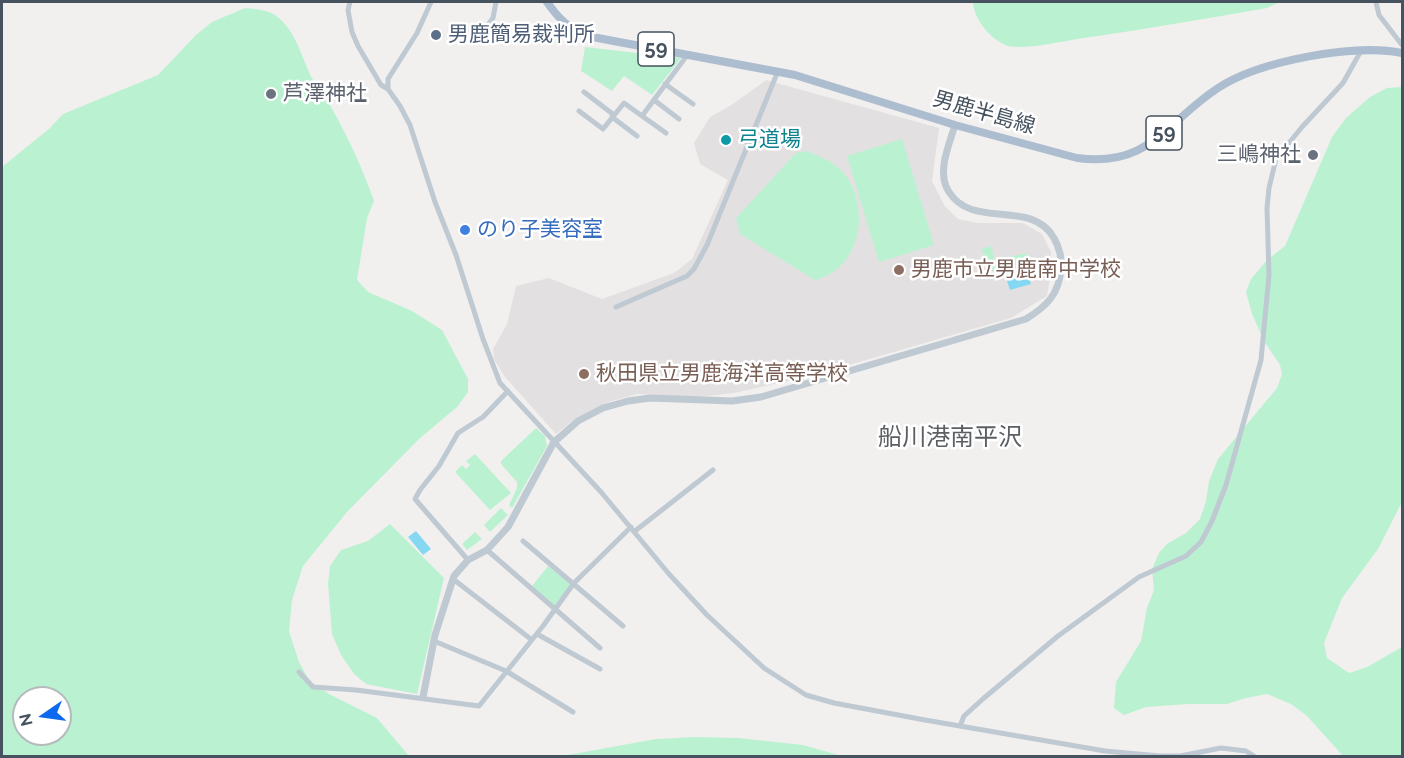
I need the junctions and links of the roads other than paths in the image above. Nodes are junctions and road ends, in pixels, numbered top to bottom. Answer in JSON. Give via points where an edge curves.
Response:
{"nodes":[{"id":1,"x":350,"y":2,"type":"edge"},
{"id":2,"x":431,"y":2,"type":"edge"},
{"id":3,"x":496,"y":2,"type":"edge"},
{"id":4,"x":547,"y":2,"type":"edge"},
{"id":5,"x":1376,"y":2,"type":"edge"},
{"id":6,"x":478,"y":38,"type":"dead end"},
{"id":7,"x":1402,"y":45,"type":"edge"},
{"id":8,"x":1362,"y":49,"type":"junction"},
{"id":9,"x":1402,"y":53,"type":"edge"},
{"id":10,"x":688,"y":54,"type":"junction"},
{"id":11,"x":778,"y":71,"type":"junction"},
{"id":12,"x":666,"y":84,"type":"junction"},
{"id":13,"x":388,"y":89,"type":"junction"},
{"id":14,"x":584,"y":92,"type":"dead end"},
{"id":15,"x":654,"y":100,"type":"junction"},
{"id":16,"x":693,"y":104,"type":"dead end"},
{"id":17,"x":579,"y":111,"type":"dead end"},
{"id":18,"x":613,"y":116,"type":"junction"},
{"id":19,"x":642,"y":116,"type":"junction"},
{"id":20,"x":680,"y":119,"type":"dead end"},
{"id":21,"x":955,"y":125,"type":"junction"},
{"id":22,"x":666,"y":133,"type":"dead end"},
{"id":23,"x":637,"y":136,"type":"dead end"},
{"id":24,"x":616,"y":307,"type":"dead end"},
{"id":25,"x":507,"y":391,"type":"junction"},
{"id":26,"x":554,"y":442,"type":"junction"},
{"id":27,"x":713,"y":470,"type":"dead end"},
{"id":28,"x":633,"y":529,"type":"junction"},
{"id":29,"x":523,"y":541,"type":"dead end"},
{"id":30,"x":487,"y":550,"type":"junction"},
{"id":31,"x":468,"y":560,"type":"junction"},
{"id":32,"x":453,"y":579,"type":"junction"},
{"id":33,"x":574,"y":582,"type":"junction"},
{"id":34,"x":555,"y":610,"type":"junction"},
{"id":35,"x":623,"y":626,"type":"dead end"},
{"id":36,"x":537,"y":634,"type":"junction"},
{"id":37,"x":532,"y":640,"type":"junction"},
{"id":38,"x":434,"y":641,"type":"junction"},
{"id":39,"x":600,"y":648,"type":"dead end"},
{"id":40,"x":600,"y":669,"type":"dead end"},
{"id":41,"x":506,"y":671,"type":"junction"},
{"id":42,"x":299,"y":672,"type":"dead end"},
{"id":43,"x":423,"y":697,"type":"junction"},
{"id":44,"x":573,"y":712,"type":"dead end"},
{"id":45,"x":960,"y":726,"type":"junction"},
{"id":46,"x":1254,"y":756,"type":"edge"}],
"edges":[{"from":1,"to":13,"type":"street","via":[[352,32],[358,46],[381,85]]},
{"from":2,"to":13,"type":"street","via":[[388,79]]},
{"from":3,"to":6,"type":"street","via":[[493,18]]},
{"from":4,"to":10,"type":"main road","name":"男鹿半島線","number":"59","via":[[565,25],[586,36]]},
{"from":5,"to":7,"type":"street","via":[[1379,15]]},
{"from":8,"to":9,"type":"main road","name":"男鹿半島線","number":"59"},
{"from":8,"to":21,"type":"main road","name":"男鹿半島線","number":"59","via":[[1248,72],[1218,88],[1148,145],[1115,159],[1077,158]]},
{"from":8,"to":45,"type":"street","via":[[1343,83],[1276,159],[1267,208],[1269,275],[1261,360],[1226,485],[1201,542],[1186,556],[1139,577],[1058,636],[964,716]]},
{"from":10,"to":11,"type":"main road","name":"男鹿半島線","number":"59"},
{"from":10,"to":12,"type":"street"},
{"from":11,"to":21,"type":"main road","name":"男鹿半島線","number":"59"},
{"from":11,"to":24,"type":"street","via":[[694,269],[687,276]]},
{"from":12,"to":15,"type":"street"},
{"from":12,"to":16,"type":"street"},
{"from":13,"to":25,"type":"street","via":[[410,125],[483,339],[500,383]]},
{"from":14,"to":18,"type":"street"},
{"from":15,"to":19,"type":"street"},
{"from":15,"to":20,"type":"street"},
{"from":17,"to":18,"type":"street","via":[[603,129]]},
{"from":18,"to":19,"type":"street","via":[[624,103]]},
{"from":18,"to":23,"type":"street"},
{"from":19,"to":22,"type":"street"},
{"from":21,"to":26,"type":"street","via":[[943,173],[948,191],[972,210],[1036,220],[1056,242],[1060,280],[1042,309],[1026,319],[761,397],[628,401],[578,421]]},
{"from":25,"to":26,"type":"street"},
{"from":25,"to":31,"type":"street","via":[[483,417],[458,433],[415,499]]},
{"from":26,"to":28,"type":"street"},
{"from":26,"to":30,"type":"street","via":[[508,527]]},
{"from":27,"to":28,"type":"street"},
{"from":28,"to":33,"type":"street"},
{"from":28,"to":45,"type":"street","via":[[707,615],[764,668],[792,687],[834,703]]},
{"from":29,"to":33,"type":"street"},
{"from":30,"to":31,"type":"street"},
{"from":30,"to":34,"type":"street"},
{"from":31,"to":32,"type":"street"},
{"from":32,"to":37,"type":"street"},
{"from":32,"to":38,"type":"street"},
{"from":33,"to":34,"type":"street"},
{"from":33,"to":35,"type":"street"},
{"from":34,"to":36,"type":"street"},
{"from":34,"to":39,"type":"street"},
{"from":36,"to":37,"type":"street"},
{"from":36,"to":40,"type":"street"},
{"from":37,"to":41,"type":"street"},
{"from":38,"to":41,"type":"street"},
{"from":38,"to":43,"type":"street"},
{"from":41,"to":43,"type":"street","via":[[479,706]]},
{"from":41,"to":44,"type":"street"},
{"from":42,"to":43,"type":"street","via":[[313,687]]},
{"from":45,"to":46,"type":"street","via":[[1105,751],[1180,756],[1221,748]]}]}
